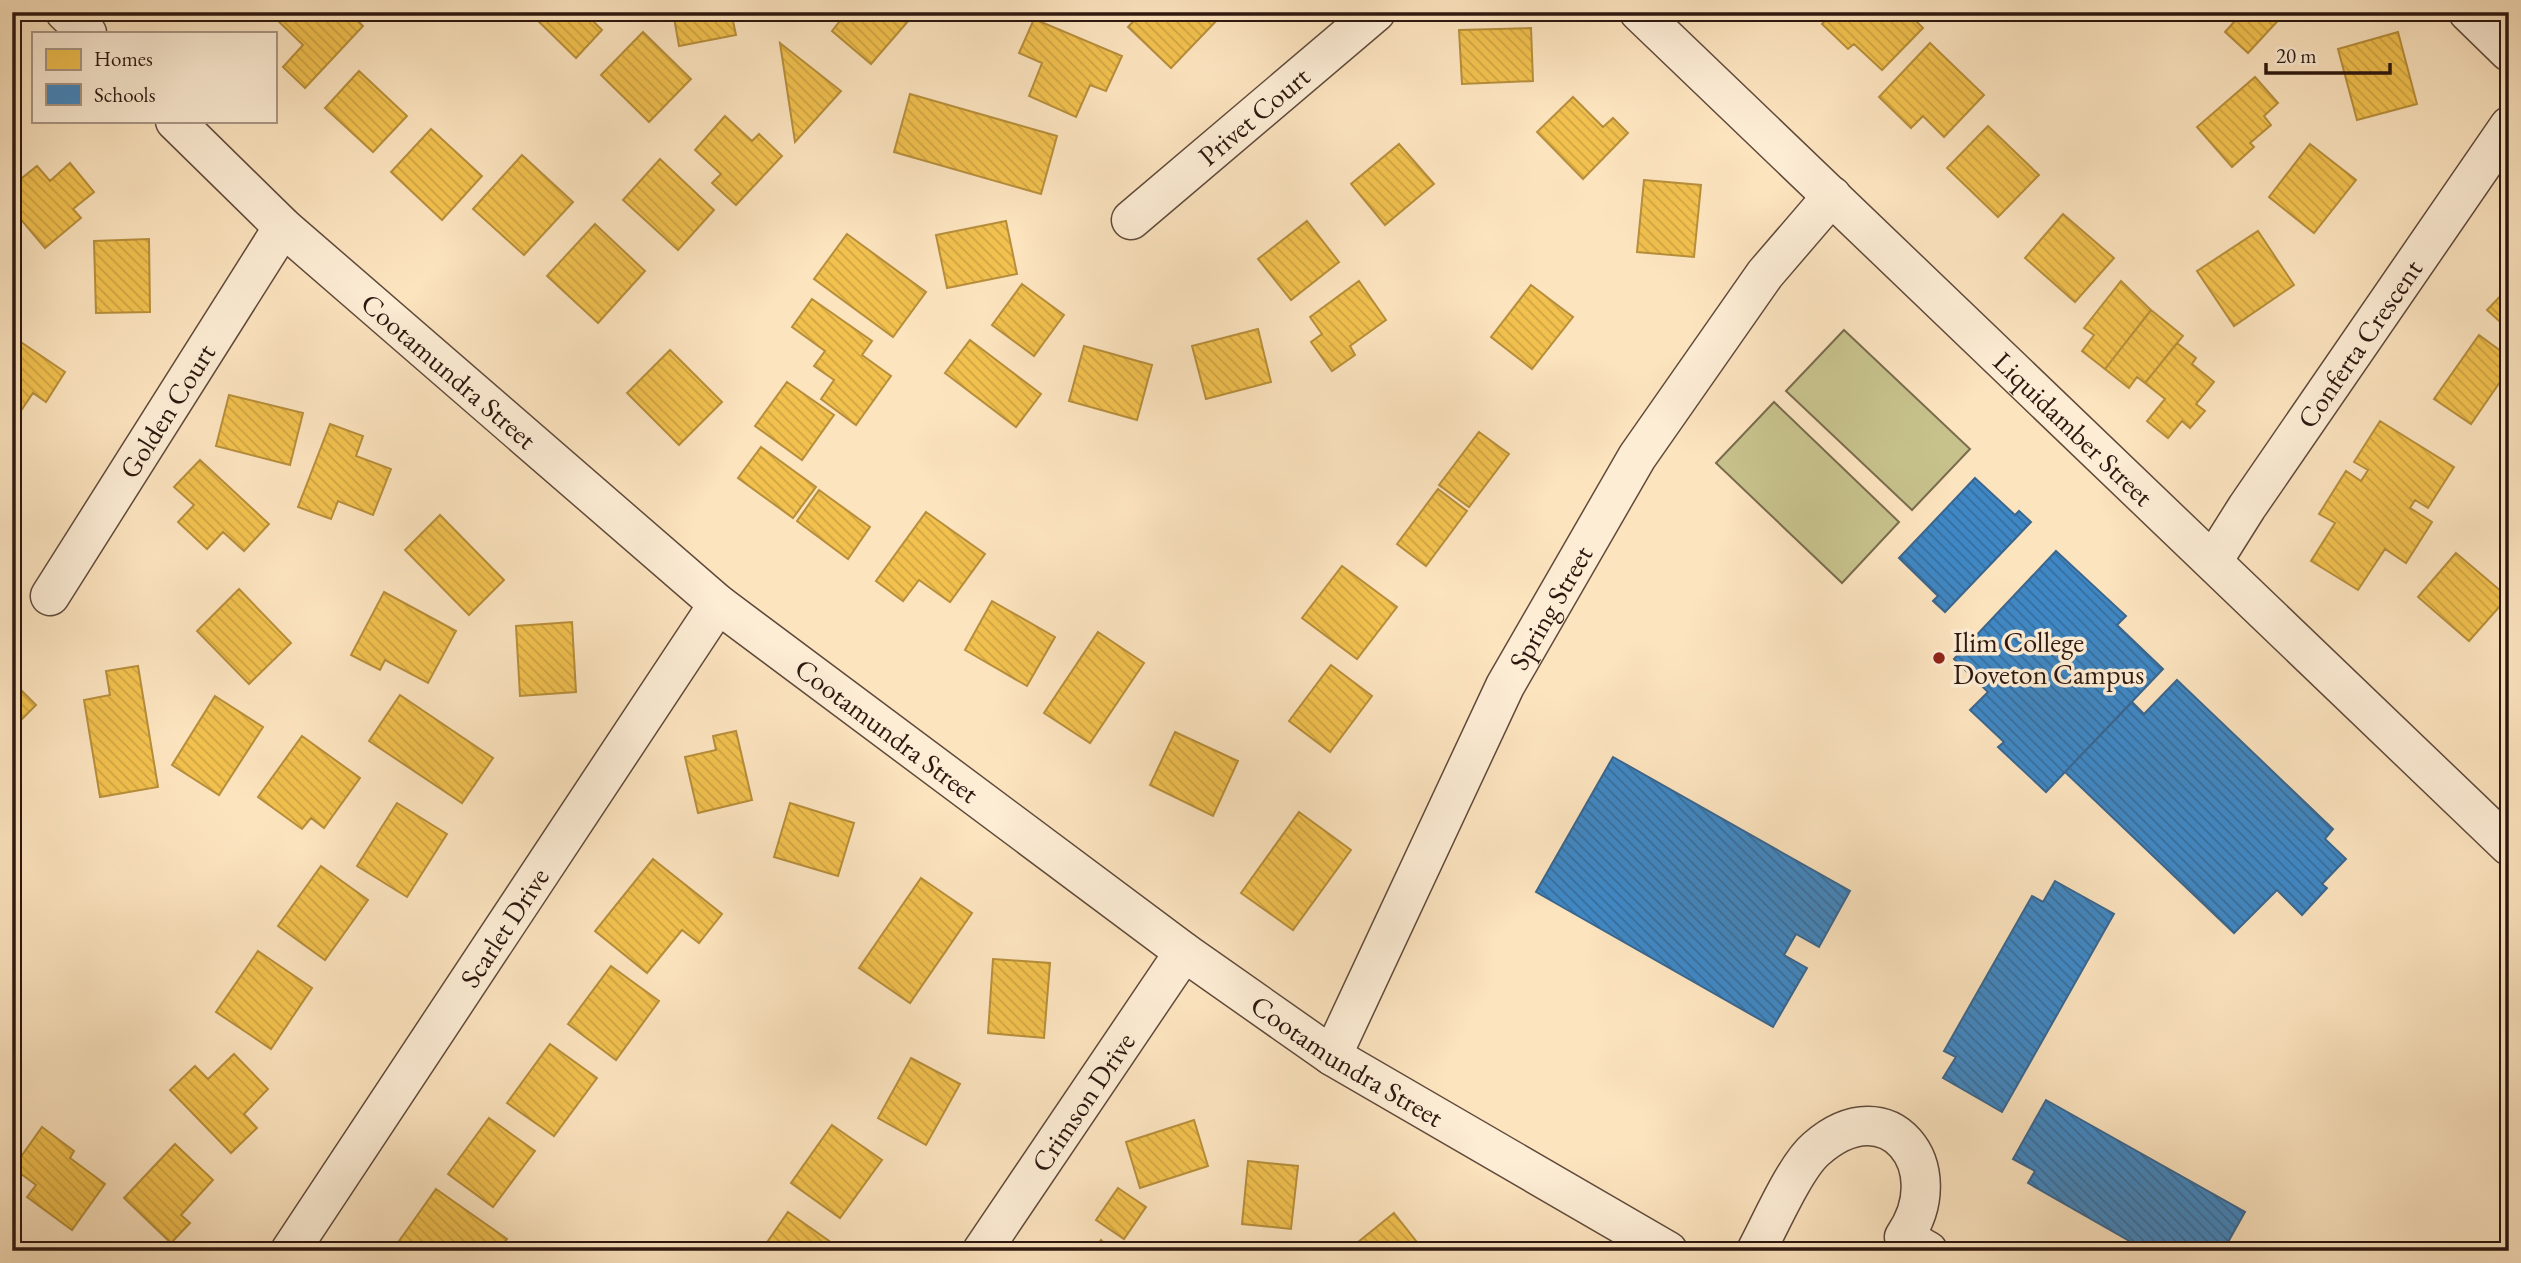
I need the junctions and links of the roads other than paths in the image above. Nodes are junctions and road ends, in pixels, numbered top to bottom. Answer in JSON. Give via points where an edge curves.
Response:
{"nodes":[{"id":1,"x":65,"y":12,"type":"edge"},
{"id":2,"x":1376,"y":12,"type":"edge"},
{"id":3,"x":1639,"y":12,"type":"edge"},
{"id":4,"x":2468,"y":12,"type":"edge"},
{"id":5,"x":86,"y":32,"type":"edge"},
{"id":6,"x":2509,"y":52,"type":"edge"},
{"id":7,"x":176,"y":122,"type":"edge"},
{"id":8,"x":2509,"y":126,"type":"edge"},
{"id":9,"x":1832,"y":196,"type":"junction"},
{"id":10,"x":1131,"y":220,"type":"dead end"},
{"id":11,"x":283,"y":227,"type":"junction"},
{"id":12,"x":2213,"y":561,"type":"junction"},
{"id":13,"x":50,"y":596,"type":"dead end"},
{"id":14,"x":718,"y":604,"type":"junction"},
{"id":15,"x":2509,"y":846,"type":"edge"},
{"id":16,"x":1184,"y":952,"type":"junction"},
{"id":17,"x":1332,"y":1056,"type":"junction"},
{"id":18,"x":1655,"y":1248,"type":"edge"},
{"id":19,"x":290,"y":1251,"type":"edge"},
{"id":20,"x":982,"y":1251,"type":"edge"},
{"id":21,"x":1756,"y":1251,"type":"edge"},
{"id":22,"x":1928,"y":1251,"type":"edge"}],
"edges":[{"from":1,"to":5,"type":"street"},
{"from":2,"to":10,"type":"street","name":"Privet Court"},
{"from":3,"to":9,"type":"street","name":"Liquidamber Street"},
{"from":4,"to":6,"type":"street"},
{"from":7,"to":11,"type":"street","name":"Cootamundra Street"},
{"from":8,"to":12,"type":"street","name":"Conferta Crescent"},
{"from":9,"to":12,"type":"street","name":"Liquidamber Street"},
{"from":9,"to":17,"type":"street","name":"Spring Street","via":[[1765,274],[1637,457],[1505,686]]},
{"from":11,"to":13,"type":"street","name":"Golden Court"},
{"from":11,"to":14,"type":"street","name":"Cootamundra Street"},
{"from":12,"to":15,"type":"street","name":"Liquidamber Street"},
{"from":14,"to":16,"type":"street","name":"Cootamundra Street"},
{"from":14,"to":19,"type":"street","name":"Scarlet Drive"},
{"from":16,"to":17,"type":"street","name":"Cootamundra Street"},
{"from":16,"to":20,"type":"street","name":"Crimson Drive"},
{"from":17,"to":18,"type":"street","name":"Cootamundra Street"},
{"from":21,"to":22,"type":"street","via":[[1813,1150],[1840,1130],[1870,1124],[1899,1135],[1917,1157],[1922,1183],[1915,1222],[1904,1237]]}]}
